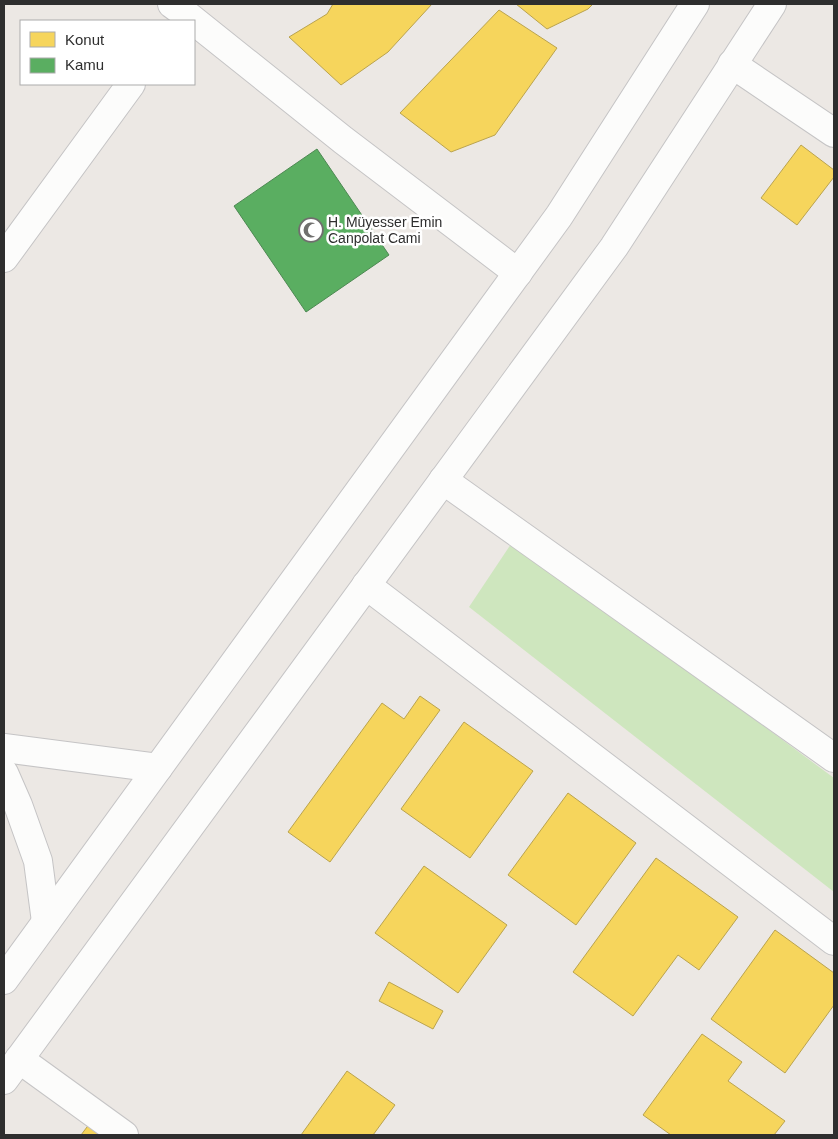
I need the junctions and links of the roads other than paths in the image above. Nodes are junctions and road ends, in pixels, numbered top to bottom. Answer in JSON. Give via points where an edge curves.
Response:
{"nodes":[{"id":1,"x":695,"y":4,"type":"edge"},
{"id":2,"x":772,"y":4,"type":"edge"},
{"id":3,"x":177,"y":12,"type":"edge"},
{"id":4,"x":187,"y":20,"type":"edge"},
{"id":5,"x":195,"y":26,"type":"edge"},
{"id":6,"x":732,"y":64,"type":"junction"},
{"id":7,"x":130,"y":85,"type":"edge"},
{"id":8,"x":834,"y":133,"type":"edge"},
{"id":9,"x":4,"y":258,"type":"edge"},
{"id":10,"x":518,"y":273,"type":"junction"},
{"id":11,"x":443,"y":480,"type":"junction"},
{"id":12,"x":366,"y":585,"type":"junction"},
{"id":13,"x":4,"y":748,"type":"edge"},
{"id":14,"x":834,"y":758,"type":"edge"},
{"id":15,"x":158,"y":768,"type":"junction"},
{"id":16,"x":4,"y":774,"type":"edge"},
{"id":17,"x":46,"y":922,"type":"junction"},
{"id":18,"x":834,"y":942,"type":"edge"},
{"id":19,"x":4,"y":980,"type":"edge"},
{"id":20,"x":11,"y":1069,"type":"edge"},
{"id":21,"x":124,"y":1135,"type":"edge"}],
"edges":[{"from":1,"to":10,"type":"main road","via":[[559,216]]},
{"from":2,"to":6,"type":"main road"},
{"from":3,"to":4,"type":"main road"},
{"from":5,"to":10,"type":"main road"},
{"from":6,"to":8,"type":"main road"},
{"from":6,"to":11,"type":"main road","via":[[614,246]]},
{"from":7,"to":9,"type":"main road"},
{"from":10,"to":15,"type":"main road"},
{"from":11,"to":12,"type":"main road"},
{"from":11,"to":14,"type":"main road"},
{"from":12,"to":18,"type":"main road"},
{"from":12,"to":20,"type":"main road"},
{"from":13,"to":15,"type":"main road"},
{"from":15,"to":17,"type":"main road"},
{"from":16,"to":17,"type":"main road","via":[[38,861]]},
{"from":17,"to":19,"type":"main road"},
{"from":20,"to":21,"type":"main road"}]}
